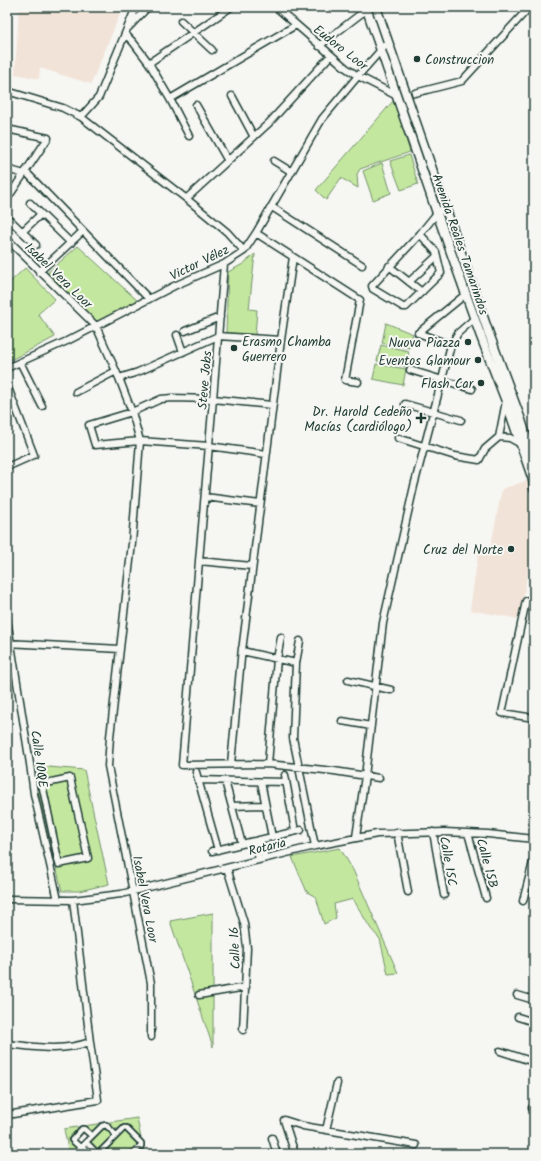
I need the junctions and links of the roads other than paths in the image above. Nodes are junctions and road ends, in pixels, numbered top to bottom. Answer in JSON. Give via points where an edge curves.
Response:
{"nodes":[{"id":1,"x":136,"y":7,"type":"edge"},
{"id":2,"x":148,"y":7,"type":"edge"},
{"id":3,"x":231,"y":7,"type":"edge"},
{"id":4,"x":376,"y":7,"type":"edge"},
{"id":5,"x":280,"y":8,"type":"edge"},
{"id":6,"x":367,"y":8,"type":"edge"},
{"id":7,"x":222,"y":9,"type":"edge"},
{"id":8,"x":526,"y":12,"type":"dead end"},
{"id":9,"x":180,"y":21,"type":"dead end"},
{"id":10,"x":296,"y":25,"type":"junction"},
{"id":11,"x":126,"y":32,"type":"junction"},
{"id":12,"x":192,"y":33,"type":"junction"},
{"id":13,"x":388,"y":42,"type":"junction"},
{"id":14,"x":319,"y":46,"type":"junction"},
{"id":15,"x":212,"y":50,"type":"dead end"},
{"id":16,"x":381,"y":50,"type":"junction"},
{"id":17,"x":331,"y":55,"type":"junction"},
{"id":18,"x":150,"y":62,"type":"junction"},
{"id":19,"x":358,"y":76,"type":"junction"},
{"id":20,"x":7,"y":91,"type":"edge"},
{"id":21,"x":415,"y":93,"type":"dead end"},
{"id":22,"x":232,"y":96,"type":"dead end"},
{"id":23,"x":397,"y":96,"type":"junction"},
{"id":24,"x":170,"y":99,"type":"junction"},
{"id":25,"x":196,"y":105,"type":"dead end"},
{"id":26,"x":81,"y":117,"type":"junction"},
{"id":27,"x":7,"y":129,"type":"edge"},
{"id":28,"x":189,"y":136,"type":"dead end"},
{"id":29,"x":254,"y":137,"type":"junction"},
{"id":30,"x":228,"y":161,"type":"junction"},
{"id":31,"x":274,"y":161,"type":"dead end"},
{"id":32,"x":7,"y":169,"type":"edge"},
{"id":33,"x":292,"y":172,"type":"junction"},
{"id":34,"x":25,"y":173,"type":"junction"},
{"id":35,"x":186,"y":198,"type":"junction"},
{"id":36,"x":7,"y":199,"type":"edge"},
{"id":37,"x":30,"y":203,"type":"dead end"},
{"id":38,"x":272,"y":207,"type":"junction"},
{"id":39,"x":445,"y":207,"type":"junction"},
{"id":40,"x":41,"y":214,"type":"junction"},
{"id":41,"x":438,"y":215,"type":"junction"},
{"id":42,"x":8,"y":218,"type":"dead end"},
{"id":43,"x":22,"y":232,"type":"junction"},
{"id":44,"x":82,"y":232,"type":"junction"},
{"id":45,"x":256,"y":233,"type":"junction"},
{"id":46,"x":420,"y":234,"type":"junction"},
{"id":47,"x":7,"y":239,"type":"edge"},
{"id":48,"x":71,"y":243,"type":"junction"},
{"id":49,"x":36,"y":245,"type":"dead end"},
{"id":50,"x":244,"y":251,"type":"junction"},
{"id":51,"x":437,"y":256,"type":"junction"},
{"id":52,"x":293,"y":257,"type":"junction"},
{"id":53,"x":224,"y":264,"type":"junction"},
{"id":54,"x":362,"y":266,"type":"dead end"},
{"id":55,"x":389,"y":266,"type":"junction"},
{"id":56,"x":40,"y":272,"type":"junction"},
{"id":57,"x":409,"y":282,"type":"junction"},
{"id":58,"x":422,"y":292,"type":"junction"},
{"id":59,"x":466,"y":294,"type":"junction"},
{"id":60,"x":149,"y":299,"type":"junction"},
{"id":61,"x":220,"y":317,"type":"junction"},
{"id":62,"x":475,"y":318,"type":"junction"},
{"id":63,"x":96,"y":326,"type":"junction"},
{"id":64,"x":184,"y":332,"type":"dead end"},
{"id":65,"x":177,"y":336,"type":"dead end"},
{"id":66,"x":218,"y":336,"type":"junction"},
{"id":67,"x":280,"y":340,"type":"junction"},
{"id":68,"x":451,"y":345,"type":"junction"},
{"id":69,"x":183,"y":352,"type":"junction"},
{"id":70,"x":20,"y":362,"type":"junction"},
{"id":71,"x":7,"y":368,"type":"edge"},
{"id":72,"x":410,"y":370,"type":"dead end"},
{"id":73,"x":116,"y":371,"type":"junction"},
{"id":74,"x":119,"y":378,"type":"junction"},
{"id":75,"x":442,"y":380,"type":"junction"},
{"id":76,"x":358,"y":382,"type":"dead end"},
{"id":77,"x":7,"y":384,"type":"edge"},
{"id":78,"x":472,"y":389,"type":"dead end"},
{"id":79,"x":76,"y":392,"type":"dead end"},
{"id":80,"x":214,"y":399,"type":"junction"},
{"id":81,"x":506,"y":401,"type":"junction"},
{"id":82,"x":405,"y":404,"type":"dead end"},
{"id":83,"x":272,"y":405,"type":"junction"},
{"id":84,"x":42,"y":406,"type":"dead end"},
{"id":85,"x":132,"y":412,"type":"junction"},
{"id":86,"x":434,"y":412,"type":"junction"},
{"id":87,"x":460,"y":420,"type":"dead end"},
{"id":88,"x":517,"y":421,"type":"junction"},
{"id":89,"x":499,"y":437,"type":"junction"},
{"id":90,"x":398,"y":438,"type":"dead end"},
{"id":91,"x":140,"y":441,"type":"junction"},
{"id":92,"x":521,"y":444,"type":"junction"},
{"id":93,"x":209,"y":446,"type":"junction"},
{"id":94,"x":425,"y":447,"type":"junction"},
{"id":95,"x":266,"y":454,"type":"junction"},
{"id":96,"x":534,"y":460,"type":"edge"},
{"id":97,"x":7,"y":467,"type":"edge"},
{"id":98,"x":534,"y":488,"type":"edge"},
{"id":99,"x":205,"y":498,"type":"junction"},
{"id":100,"x":260,"y":504,"type":"junction"},
{"id":101,"x":199,"y":561,"type":"junction"},
{"id":102,"x":252,"y":566,"type":"junction"},
{"id":103,"x":534,"y":598,"type":"edge"},
{"id":104,"x":7,"y":619,"type":"edge"},
{"id":105,"x":281,"y":637,"type":"dead end"},
{"id":106,"x":300,"y":641,"type":"dead end"},
{"id":107,"x":9,"y":644,"type":"edge"},
{"id":108,"x":120,"y":649,"type":"junction"},
{"id":109,"x":242,"y":651,"type":"junction"},
{"id":110,"x":277,"y":659,"type":"junction"},
{"id":111,"x":296,"y":663,"type":"junction"},
{"id":112,"x":348,"y":680,"type":"dead end"},
{"id":113,"x":375,"y":686,"type":"junction"},
{"id":114,"x":391,"y":690,"type":"dead end"},
{"id":115,"x":534,"y":718,"type":"edge"},
{"id":116,"x":342,"y":721,"type":"dead end"},
{"id":117,"x":371,"y":726,"type":"junction"},
{"id":118,"x":231,"y":764,"type":"junction"},
{"id":119,"x":268,"y":764,"type":"junction"},
{"id":120,"x":299,"y":767,"type":"junction"},
{"id":121,"x":196,"y":772,"type":"dead end"},
{"id":122,"x":285,"y":775,"type":"dead end"},
{"id":123,"x":365,"y":776,"type":"junction"},
{"id":124,"x":378,"y":778,"type":"dead end"},
{"id":125,"x":199,"y":780,"type":"junction"},
{"id":126,"x":225,"y":781,"type":"junction"},
{"id":127,"x":261,"y":782,"type":"junction"},
{"id":128,"x":286,"y":782,"type":"junction"},
{"id":129,"x":265,"y":805,"type":"junction"},
{"id":130,"x":232,"y":806,"type":"junction"},
{"id":131,"x":397,"y":832,"type":"junction"},
{"id":132,"x":433,"y":832,"type":"junction"},
{"id":133,"x":468,"y":833,"type":"junction"},
{"id":134,"x":272,"y":837,"type":"junction"},
{"id":135,"x":356,"y":837,"type":"junction"},
{"id":136,"x":534,"y":839,"type":"edge"},
{"id":137,"x":257,"y":841,"type":"junction"},
{"id":138,"x":242,"y":844,"type":"junction"},
{"id":139,"x":315,"y":846,"type":"junction"},
{"id":140,"x":88,"y":858,"type":"joint"},
{"id":141,"x":534,"y":858,"type":"edge"},
{"id":142,"x":262,"y":859,"type":"junction"},
{"id":143,"x":227,"y":868,"type":"junction"},
{"id":144,"x":133,"y":891,"type":"junction"},
{"id":145,"x":408,"y":892,"type":"dead end"},
{"id":146,"x":444,"y":895,"type":"dead end"},
{"id":147,"x":486,"y":898,"type":"dead end"},
{"id":148,"x":7,"y":899,"type":"edge"},
{"id":149,"x":58,"y":900,"type":"junction"},
{"id":150,"x":74,"y":900,"type":"junction"},
{"id":151,"x":523,"y":901,"type":"dead end"},
{"id":152,"x":246,"y":987,"type":"junction"},
{"id":153,"x":199,"y":995,"type":"dead end"},
{"id":154,"x":517,"y":995,"type":"dead end"},
{"id":155,"x":534,"y":1000,"type":"edge"},
{"id":156,"x":518,"y":1017,"type":"dead end"},
{"id":157,"x":534,"y":1022,"type":"edge"},
{"id":158,"x":243,"y":1030,"type":"dead end"},
{"id":159,"x":151,"y":1037,"type":"dead end"},
{"id":160,"x":90,"y":1042,"type":"junction"},
{"id":161,"x":7,"y":1044,"type":"edge"},
{"id":162,"x":500,"y":1051,"type":"dead end"},
{"id":163,"x":534,"y":1062,"type":"edge"},
{"id":164,"x":337,"y":1083,"type":"dead end"},
{"id":165,"x":7,"y":1115,"type":"edge"},
{"id":166,"x":326,"y":1130,"type":"junction"},
{"id":167,"x":116,"y":1135,"type":"junction"},
{"id":168,"x":92,"y":1136,"type":"junction"},
{"id":169,"x":272,"y":1138,"type":"dead end"},
{"id":170,"x":86,"y":1142,"type":"junction"},
{"id":171,"x":416,"y":1145,"type":"dead end"},
{"id":172,"x":82,"y":1146,"type":"junction"},
{"id":173,"x":87,"y":1153,"type":"edge"},
{"id":174,"x":98,"y":1154,"type":"edge"},
{"id":175,"x":133,"y":1154,"type":"edge"},
{"id":176,"x":277,"y":1154,"type":"edge"},
{"id":177,"x":295,"y":1154,"type":"edge"}],
"edges":[{"from":1,"to":11,"type":"street"},
{"from":2,"to":11,"type":"street"},
{"from":3,"to":7,"type":"street"},
{"from":4,"to":13,"type":"main road","name":"Avenida Reales Tamarindos"},
{"from":5,"to":10,"type":"street","name":"Eudoro Loor"},
{"from":6,"to":14,"type":"street"},
{"from":6,"to":16,"type":"main road","name":"Avenida Reales Tamarindos"},
{"from":7,"to":12,"type":"street"},
{"from":8,"to":21,"type":"street","via":[[462,81]]},
{"from":9,"to":12,"type":"street"},
{"from":10,"to":14,"type":"street","name":"Eudoro Loor"},
{"from":10,"to":24,"type":"street"},
{"from":11,"to":18,"type":"street"},
{"from":11,"to":26,"type":"street","via":[[99,97]]},
{"from":12,"to":15,"type":"street"},
{"from":12,"to":18,"type":"street"},
{"from":13,"to":16,"type":"street","name":"Victor Vélez"},
{"from":13,"to":39,"type":"main road","name":"Avenida Reales Tamarindos"},
{"from":14,"to":17,"type":"street","name":"Eudoro Loor"},
{"from":16,"to":19,"type":"street","name":"Victor Vélez"},
{"from":16,"to":23,"type":"main road","name":"Avenida Reales Tamarindos"},
{"from":17,"to":19,"type":"street","name":"Eudoro Loor"},
{"from":17,"to":29,"type":"street"},
{"from":18,"to":24,"type":"street"},
{"from":19,"to":23,"type":"street","name":"Eudoro Loor"},
{"from":19,"to":33,"type":"street","name":"Victor Vélez","via":[[318,125]]},
{"from":20,"to":26,"type":"street","via":[[63,108]]},
{"from":22,"to":29,"type":"street"},
{"from":23,"to":41,"type":"main road","name":"Avenida Reales Tamarindos"},
{"from":24,"to":28,"type":"street"},
{"from":25,"to":30,"type":"street"},
{"from":26,"to":35,"type":"street"},
{"from":27,"to":34,"type":"street","via":[[48,138]]},
{"from":29,"to":30,"type":"street"},
{"from":30,"to":35,"type":"street"},
{"from":31,"to":33,"type":"street"},
{"from":32,"to":34,"type":"street"},
{"from":33,"to":38,"type":"street","name":"Victor Vélez"},
{"from":34,"to":36,"type":"street"},
{"from":34,"to":44,"type":"street"},
{"from":35,"to":50,"type":"street","via":[[227,232]]},
{"from":37,"to":40,"type":"street"},
{"from":38,"to":45,"type":"street","name":"Victor Vélez"},
{"from":38,"to":54,"type":"street"},
{"from":39,"to":41,"type":"street"},
{"from":39,"to":88,"type":"main road","name":"Avenida Reales Tamarindos"},
{"from":40,"to":43,"type":"street"},
{"from":40,"to":48,"type":"street"},
{"from":41,"to":46,"type":"street"},
{"from":41,"to":59,"type":"main road","name":"Avenida Reales Tamarindos"},
{"from":42,"to":43,"type":"street"},
{"from":43,"to":49,"type":"street"},
{"from":44,"to":48,"type":"street"},
{"from":44,"to":60,"type":"street"},
{"from":45,"to":50,"type":"street","name":"Victor Vélez"},
{"from":45,"to":52,"type":"street"},
{"from":46,"to":51,"type":"street"},
{"from":46,"to":55,"type":"street"},
{"from":47,"to":56,"type":"street","name":"Isabel Vera Loor"},
{"from":48,"to":56,"type":"street"},
{"from":50,"to":53,"type":"street","name":"Victor Vélez"},
{"from":51,"to":57,"type":"street"},
{"from":51,"to":58,"type":"street","via":[[441,272]]},
{"from":52,"to":67,"type":"street"},
{"from":52,"to":76,"type":"street","via":[[360,300],[345,380]]},
{"from":53,"to":60,"type":"street","name":"Victor Vélez"},
{"from":53,"to":61,"type":"street","name":"Steve Jobs"},
{"from":55,"to":57,"type":"street"},
{"from":55,"to":58,"type":"street","via":[[373,288],[404,308]]},
{"from":56,"to":63,"type":"street","name":"Isabel Vera Loor"},
{"from":57,"to":58,"type":"street"},
{"from":59,"to":62,"type":"main road","name":"Avenida Reales Tamarindos"},
{"from":59,"to":68,"type":"street","via":[[418,333]]},
{"from":60,"to":63,"type":"street","name":"Victor Vélez"},
{"from":61,"to":64,"type":"street"},
{"from":61,"to":66,"type":"street","name":"Steve Jobs"},
{"from":62,"to":68,"type":"street","via":[[458,333]]},
{"from":62,"to":81,"type":"main road","name":"Avenida Reales Tamarindos"},
{"from":63,"to":70,"type":"street","name":"Victor Vélez"},
{"from":63,"to":73,"type":"street","name":"Isabel Vera Loor"},
{"from":65,"to":69,"type":"street"},
{"from":66,"to":67,"type":"street"},
{"from":66,"to":69,"type":"street"},
{"from":66,"to":80,"type":"street","name":"Steve Jobs"},
{"from":67,"to":83,"type":"street"},
{"from":68,"to":75,"type":"street"},
{"from":69,"to":74,"type":"street"},
{"from":70,"to":71,"type":"street","name":"Victor Vélez"},
{"from":70,"to":84,"type":"street"},
{"from":72,"to":75,"type":"street"},
{"from":73,"to":74,"type":"street","name":"Isabel Vera Loor"},
{"from":73,"to":79,"type":"street"},
{"from":74,"to":85,"type":"street","name":"Isabel Vera Loor"},
{"from":75,"to":78,"type":"street"},
{"from":75,"to":86,"type":"street"},
{"from":77,"to":97,"type":"street","via":[[34,455]]},
{"from":80,"to":83,"type":"street"},
{"from":80,"to":85,"type":"street","via":[[161,399]]},
{"from":80,"to":93,"type":"street","name":"Steve Jobs"},
{"from":81,"to":88,"type":"main road","name":"Avenida Reales Tamarindos"},
{"from":81,"to":89,"type":"street"},
{"from":82,"to":86,"type":"street"},
{"from":83,"to":95,"type":"street"},
{"from":85,"to":91,"type":"street","name":"Isabel Vera Loor"},
{"from":85,"to":91,"type":"street","via":[[88,425],[95,445]]},
{"from":86,"to":87,"type":"street"},
{"from":86,"to":94,"type":"street"},
{"from":88,"to":92,"type":"main road","name":"Avenida Reales Tamarindos"},
{"from":88,"to":96,"type":"main road","name":"Avenida Reales Tamarindos"},
{"from":89,"to":92,"type":"street","via":[[510,438]]},
{"from":89,"to":94,"type":"street","via":[[485,449],[479,460]]},
{"from":90,"to":94,"type":"street"},
{"from":91,"to":93,"type":"street"},
{"from":91,"to":108,"type":"street","name":"Isabel Vera Loor"},
{"from":92,"to":98,"type":"main road","name":"Avenida Reales Tamarindos"},
{"from":93,"to":95,"type":"street"},
{"from":93,"to":99,"type":"street","name":"Steve Jobs"},
{"from":94,"to":113,"type":"street","via":[[383,623]]},
{"from":95,"to":100,"type":"street"},
{"from":99,"to":100,"type":"street"},
{"from":99,"to":101,"type":"street","name":"Steve Jobs"},
{"from":100,"to":102,"type":"street"},
{"from":101,"to":102,"type":"street"},
{"from":101,"to":118,"type":"street","name":"Steve Jobs","via":[[182,765]]},
{"from":102,"to":109,"type":"street"},
{"from":103,"to":115,"type":"street","via":[[526,601],[502,713]]},
{"from":104,"to":107,"type":"street","name":"Calle 10QE"},
{"from":105,"to":110,"type":"street"},
{"from":106,"to":111,"type":"street"},
{"from":107,"to":108,"type":"street"},
{"from":107,"to":149,"type":"street","name":"Calle 10QE","via":[[34,794]]},
{"from":108,"to":144,"type":"street","name":"Isabel Vera Loor","via":[[108,766]]},
{"from":109,"to":110,"type":"street"},
{"from":109,"to":118,"type":"street"},
{"from":110,"to":111,"type":"street"},
{"from":110,"to":119,"type":"street"},
{"from":111,"to":120,"type":"street","via":[[293,734]]},
{"from":112,"to":113,"type":"street"},
{"from":113,"to":114,"type":"street"},
{"from":113,"to":117,"type":"street"},
{"from":116,"to":117,"type":"street"},
{"from":117,"to":123,"type":"street"},
{"from":118,"to":119,"type":"street"},
{"from":119,"to":120,"type":"street"},
{"from":120,"to":123,"type":"street"},
{"from":120,"to":139,"type":"street"},
{"from":121,"to":125,"type":"street"},
{"from":122,"to":128,"type":"street"},
{"from":123,"to":124,"type":"street"},
{"from":123,"to":135,"type":"street"},
{"from":125,"to":126,"type":"street"},
{"from":125,"to":138,"type":"street","via":[[215,851]]},
{"from":126,"to":127,"type":"street"},
{"from":126,"to":130,"type":"street"},
{"from":127,"to":128,"type":"street"},
{"from":127,"to":129,"type":"street"},
{"from":128,"to":134,"type":"street","via":[[298,830]]},
{"from":129,"to":130,"type":"street"},
{"from":129,"to":134,"type":"street"},
{"from":130,"to":138,"type":"street"},
{"from":131,"to":132,"type":"street","name":"Rotaria"},
{"from":131,"to":135,"type":"street","name":"Rotaria"},
{"from":131,"to":145,"type":"street"},
{"from":132,"to":133,"type":"street","name":"Rotaria"},
{"from":132,"to":146,"type":"street","name":"Calle 15C"},
{"from":133,"to":136,"type":"street","name":"Rotaria"},
{"from":133,"to":147,"type":"street","name":"Calle 15B"},
{"from":134,"to":137,"type":"street"},
{"from":135,"to":139,"type":"street","name":"Rotaria"},
{"from":137,"to":138,"type":"street"},
{"from":137,"to":142,"type":"street"},
{"from":139,"to":142,"type":"street","name":"Rotaria"},
{"from":140,"to":140,"type":"street","via":[[70,778],[42,784],[59,864]]},
{"from":141,"to":151,"type":"street"},
{"from":142,"to":143,"type":"street","name":"Rotaria"},
{"from":143,"to":144,"type":"street","name":"Rotaria"},
{"from":143,"to":152,"type":"street","name":"Calle 16","via":[[244,923],[247,948]]},
{"from":144,"to":150,"type":"street","name":"Rotaria"},
{"from":144,"to":159,"type":"street","name":"Isabel Vera Loor","via":[[151,983]]},
{"from":148,"to":149,"type":"street","name":"Rotaria"},
{"from":149,"to":150,"type":"street","name":"Rotaria"},
{"from":150,"to":160,"type":"street"},
{"from":152,"to":153,"type":"street"},
{"from":152,"to":158,"type":"street","name":"Calle 16"},
{"from":154,"to":155,"type":"street"},
{"from":156,"to":157,"type":"street"},
{"from":160,"to":161,"type":"street","via":[[65,1048]]},
{"from":160,"to":165,"type":"street","via":[[98,1100]]},
{"from":162,"to":163,"type":"street"},
{"from":164,"to":166,"type":"street"},
{"from":166,"to":171,"type":"street"},
{"from":166,"to":177,"type":"street","via":[[284,1120]]},
{"from":167,"to":168,"type":"street","via":[[106,1125]]},
{"from":167,"to":174,"type":"street"},
{"from":167,"to":175,"type":"street","via":[[126,1128],[141,1143]]},
{"from":168,"to":170,"type":"street"},
{"from":168,"to":172,"type":"street","via":[[82,1129],[72,1140],[80,1148]]},
{"from":169,"to":176,"type":"street"},
{"from":170,"to":172,"type":"street"},
{"from":170,"to":174,"type":"street"},
{"from":172,"to":173,"type":"street"}]}
